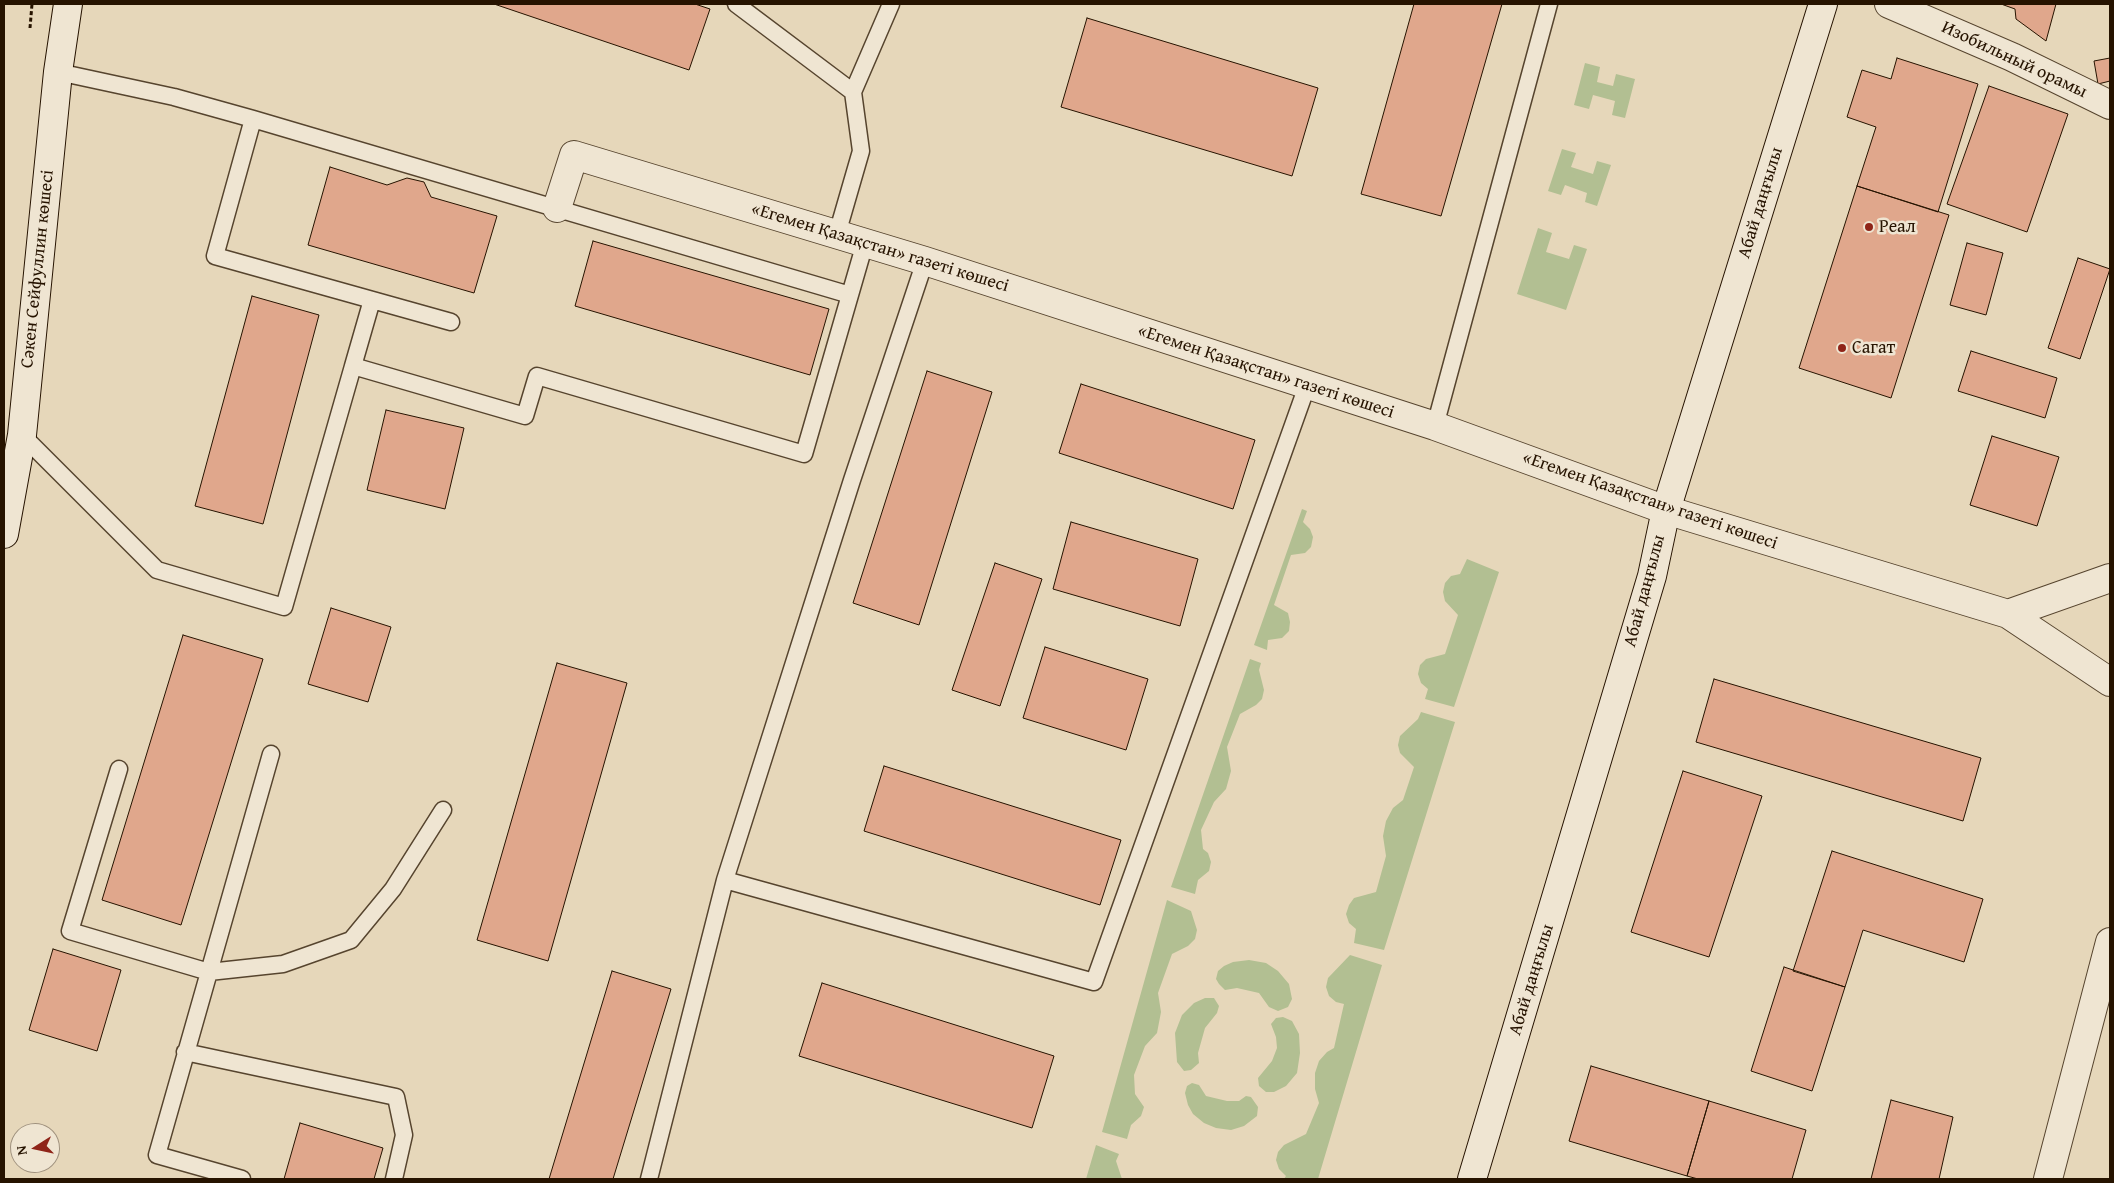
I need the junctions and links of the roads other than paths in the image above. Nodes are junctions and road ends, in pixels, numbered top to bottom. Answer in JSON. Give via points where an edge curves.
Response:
{"nodes":[{"id":1,"x":68,"y":4,"type":"edge"},
{"id":2,"x":736,"y":4,"type":"edge"},
{"id":3,"x":891,"y":4,"type":"edge"},
{"id":4,"x":1548,"y":4,"type":"edge"},
{"id":5,"x":1822,"y":4,"type":"edge"},
{"id":6,"x":1889,"y":4,"type":"edge"},
{"id":7,"x":58,"y":72,"type":"junction"},
{"id":8,"x":853,"y":92,"type":"junction"},
{"id":9,"x":2110,"y":105,"type":"edge"},
{"id":10,"x":253,"y":119,"type":"junction"},
{"id":11,"x":556,"y":208,"type":"junction"},
{"id":12,"x":838,"y":234,"type":"junction"},
{"id":13,"x":865,"y":243,"type":"junction"},
{"id":14,"x":925,"y":261,"type":"junction"},
{"id":15,"x":850,"y":295,"type":"junction"},
{"id":16,"x":372,"y":300,"type":"junction"},
{"id":17,"x":451,"y":322,"type":"dead end"},
{"id":18,"x":353,"y":366,"type":"junction"},
{"id":19,"x":1307,"y":386,"type":"junction"},
{"id":20,"x":1435,"y":426,"type":"junction"},
{"id":21,"x":22,"y":435,"type":"junction"},
{"id":22,"x":1666,"y":510,"type":"junction"},
{"id":23,"x":4,"y":534,"type":"edge"},
{"id":24,"x":2110,"y":578,"type":"edge"},
{"id":25,"x":2008,"y":614,"type":"junction"},
{"id":26,"x":2110,"y":682,"type":"edge"},
{"id":27,"x":271,"y":754,"type":"dead end"},
{"id":28,"x":119,"y":769,"type":"dead end"},
{"id":29,"x":442,"y":810,"type":"dead end"},
{"id":30,"x":725,"y":880,"type":"junction"},
{"id":31,"x":2110,"y":942,"type":"edge"},
{"id":32,"x":209,"y":972,"type":"junction"},
{"id":33,"x":2107,"y":974,"type":"edge"},
{"id":34,"x":186,"y":1052,"type":"junction"},
{"id":35,"x":242,"y":1179,"type":"edge"},
{"id":36,"x":394,"y":1179,"type":"edge"},
{"id":37,"x":649,"y":1179,"type":"edge"},
{"id":38,"x":1472,"y":1179,"type":"edge"},
{"id":39,"x":2048,"y":1179,"type":"edge"}],
"edges":[{"from":1,"to":7,"type":"street","name":"Сәкен Сейфуллин көшесі"},
{"from":2,"to":8,"type":"lane"},
{"from":3,"to":8,"type":"lane"},
{"from":4,"to":20,"type":"lane"},
{"from":5,"to":22,"type":"street","name":"Абай даңғылы"},
{"from":6,"to":9,"type":"street","name":"Изобильный орамы","via":[[2012,57]]},
{"from":7,"to":10,"type":"lane","via":[[174,97]]},
{"from":7,"to":21,"type":"street","name":"Сәкен Сейфуллин көшесі"},
{"from":8,"to":12,"type":"lane","via":[[861,151]]},
{"from":10,"to":11,"type":"lane"},
{"from":10,"to":16,"type":"lane","via":[[215,256]]},
{"from":11,"to":12,"type":"street","name":"«Егемен Қазақстан» газеті көшесі","via":[[574,155]]},
{"from":11,"to":15,"type":"lane"},
{"from":12,"to":13,"type":"street","name":"«Егемен Қазақстан» газеті көшесі"},
{"from":13,"to":14,"type":"street","name":"«Егемен Қазақстан» газеті көшесі"},
{"from":13,"to":15,"type":"lane"},
{"from":14,"to":19,"type":"street","name":"«Егемен Қазақстан» газеті көшесі"},
{"from":14,"to":30,"type":"lane"},
{"from":15,"to":18,"type":"lane","via":[[804,454],[537,376],[525,416]]},
{"from":16,"to":17,"type":"lane"},
{"from":16,"to":18,"type":"lane"},
{"from":18,"to":21,"type":"lane","via":[[284,606],[157,570]]},
{"from":19,"to":20,"type":"street","name":"«Егемен Қазақстан» газеті көшесі"},
{"from":19,"to":30,"type":"lane","via":[[1094,982]]},
{"from":20,"to":22,"type":"street","name":"«Егемен Қазақстан» газеті көшесі"},
{"from":21,"to":23,"type":"street","name":"Сәкен Сейфуллин көшесі"},
{"from":22,"to":25,"type":"street","name":"«Егемен Қазақстан» газеті көшесі"},
{"from":22,"to":38,"type":"street","name":"Абай даңғылы","via":[[1652,576]]},
{"from":24,"to":25,"type":"street"},
{"from":25,"to":26,"type":"street","name":"«Егемен Қазақстан» газеті көшесі"},
{"from":27,"to":32,"type":"lane"},
{"from":28,"to":32,"type":"lane","via":[[70,931]]},
{"from":29,"to":32,"type":"lane","via":[[393,889],[351,940],[283,964]]},
{"from":30,"to":37,"type":"lane"},
{"from":31,"to":33,"type":"street"},
{"from":32,"to":34,"type":"lane"},
{"from":33,"to":39,"type":"street"},
{"from":34,"to":35,"type":"lane","via":[[157,1154]]},
{"from":34,"to":36,"type":"lane","via":[[396,1097],[404,1135]]}]}
